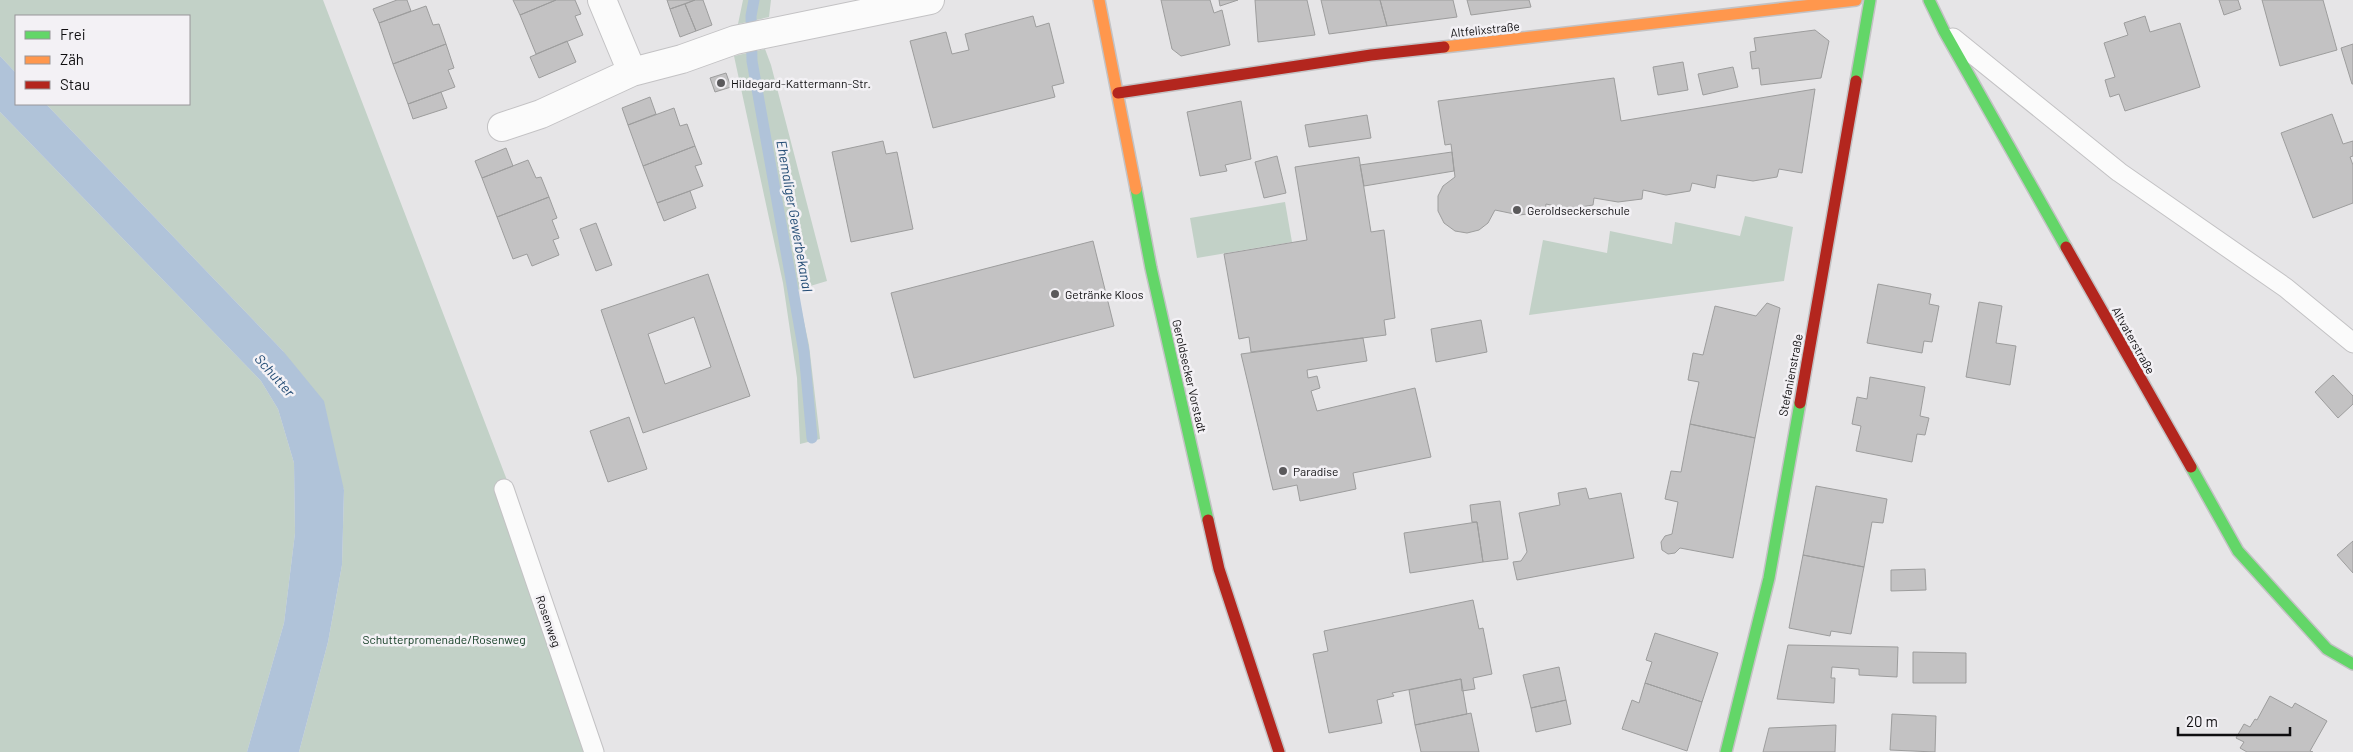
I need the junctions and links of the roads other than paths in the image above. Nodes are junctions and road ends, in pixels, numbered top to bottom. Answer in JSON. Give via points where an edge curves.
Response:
{"nodes":[{"id":1,"x":602,"y":0,"type":"edge"},
{"id":2,"x":926,"y":0,"type":"edge"},
{"id":3,"x":1099,"y":0,"type":"edge"},
{"id":4,"x":1856,"y":0,"type":"edge"},
{"id":5,"x":1870,"y":0,"type":"edge"},
{"id":6,"x":1929,"y":0,"type":"edge"},
{"id":7,"x":1944,"y":31,"type":"junction"},
{"id":8,"x":632,"y":72,"type":"junction"},
{"id":9,"x":1118,"y":93,"type":"junction"},
{"id":10,"x":502,"y":127,"type":"dead end"},
{"id":11,"x":2353,"y":343,"type":"edge"},
{"id":12,"x":504,"y":489,"type":"dead end"},
{"id":13,"x":2353,"y":664,"type":"edge"},
{"id":14,"x":594,"y":752,"type":"edge"},
{"id":15,"x":1279,"y":752,"type":"edge"},
{"id":16,"x":1726,"y":752,"type":"edge"}],
"edges":[{"from":1,"to":8,"type":"street"},
{"from":2,"to":8,"type":"street","via":[[779,29]]},
{"from":3,"to":9,"type":"street","name":"Geroldsecker Vorstadt"},
{"from":4,"to":9,"type":"street","name":"Altfelixstraße","via":[[1370,55]]},
{"from":5,"to":16,"type":"street","name":"Stefanienstraße","via":[[1768,578]]},
{"from":6,"to":7,"type":"street","name":"Altvaterstraße"},
{"from":7,"to":11,"type":"lane","via":[[2119,172],[2286,288]]},
{"from":7,"to":13,"type":"street","name":"Altvaterstraße","via":[[2238,551],[2327,649]]},
{"from":8,"to":10,"type":"street","via":[[541,114]]},
{"from":9,"to":15,"type":"street","name":"Geroldsecker Vorstadt","via":[[1151,268],[1219,569]]},
{"from":12,"to":14,"type":"lane","name":"Rosenweg"}]}
